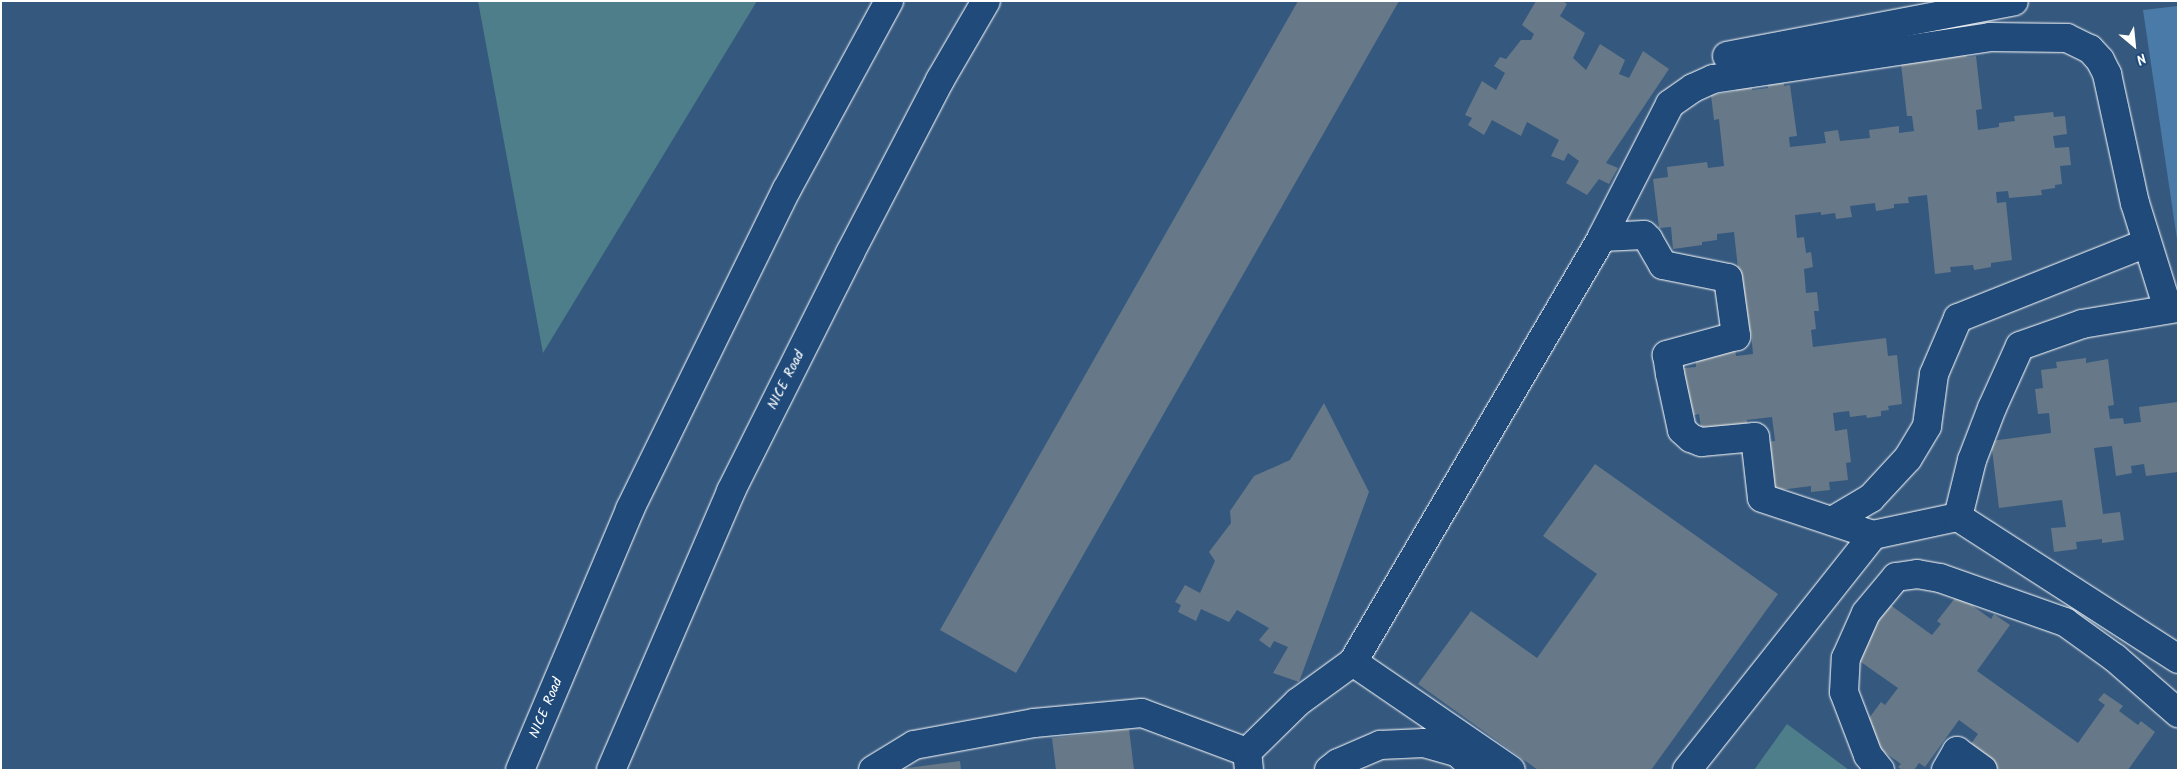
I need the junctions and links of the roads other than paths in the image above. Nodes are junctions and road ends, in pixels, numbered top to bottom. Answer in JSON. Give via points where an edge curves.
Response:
{"nodes":[{"id":1,"x":889,"y":1,"type":"edge"},
{"id":2,"x":986,"y":1,"type":"edge"},
{"id":3,"x":2014,"y":1,"type":"edge"},
{"id":4,"x":1727,"y":56,"type":"dead end"},
{"id":5,"x":1602,"y":237,"type":"junction"},
{"id":6,"x":2146,"y":243,"type":"junction"},
{"id":7,"x":2173,"y":309,"type":"edge"},
{"id":8,"x":1958,"y":517,"type":"junction"},
{"id":9,"x":1832,"y":521,"type":"junction"},
{"id":10,"x":1873,"y":535,"type":"junction"},
{"id":11,"x":2178,"y":659,"type":"edge"},
{"id":12,"x":1353,"y":662,"type":"junction"},
{"id":13,"x":2178,"y":714,"type":"edge"},
{"id":14,"x":1248,"y":761,"type":"edge"},
{"id":15,"x":520,"y":770,"type":"edge"},
{"id":16,"x":611,"y":770,"type":"edge"},
{"id":17,"x":872,"y":770,"type":"edge"},
{"id":18,"x":1329,"y":770,"type":"edge"},
{"id":19,"x":1477,"y":770,"type":"edge"},
{"id":20,"x":1511,"y":770,"type":"edge"},
{"id":21,"x":1687,"y":770,"type":"edge"},
{"id":22,"x":1880,"y":770,"type":"edge"},
{"id":23,"x":1946,"y":770,"type":"edge"},
{"id":24,"x":1983,"y":770,"type":"edge"}],
"edges":[{"from":1,"to":15,"type":"main road","name":"NICE Road","via":[[787,189],[630,509]]},
{"from":2,"to":16,"type":"main road","name":"NICE Road","via":[[940,80],[731,491]]},
{"from":3,"to":4,"type":"main road"},
{"from":5,"to":6,"type":"main road","via":[[1670,104],[1693,88],[1713,79],[1990,37],[2067,38],[2090,49],[2100,60],[2107,74]]},
{"from":5,"to":9,"type":"main road","via":[[1644,235],[1662,265],[1728,278],[1736,336],[1667,355],[1682,430],[1701,442],[1755,437],[1762,498]]},
{"from":5,"to":12,"type":"main road"},
{"from":6,"to":7,"type":"main road"},
{"from":6,"to":9,"type":"main road","via":[[1958,318],[1934,374],[1928,426],[1908,458],[1872,498]]},
{"from":7,"to":8,"type":"main road","via":[[2082,324],[2020,346],[1972,460]]},
{"from":8,"to":10,"type":"main road"},
{"from":8,"to":11,"type":"main road"},
{"from":9,"to":10,"type":"main road"},
{"from":10,"to":21,"type":"main road"},
{"from":12,"to":14,"type":"main road","via":[[1298,702]]},
{"from":12,"to":20,"type":"main road"},
{"from":13,"to":22,"type":"main road","via":[[2115,658],[2065,622],[1940,578],[1917,574],[1896,577],[1866,613],[1846,658],[1844,692],[1868,755]]},
{"from":14,"to":17,"type":"main road","via":[[1142,713],[1034,723],[914,745]]},
{"from":18,"to":19,"type":"main road","via":[[1380,745],[1424,744],[1458,753]]},
{"from":23,"to":24,"type":"main road","via":[[1957,751]]}]}
